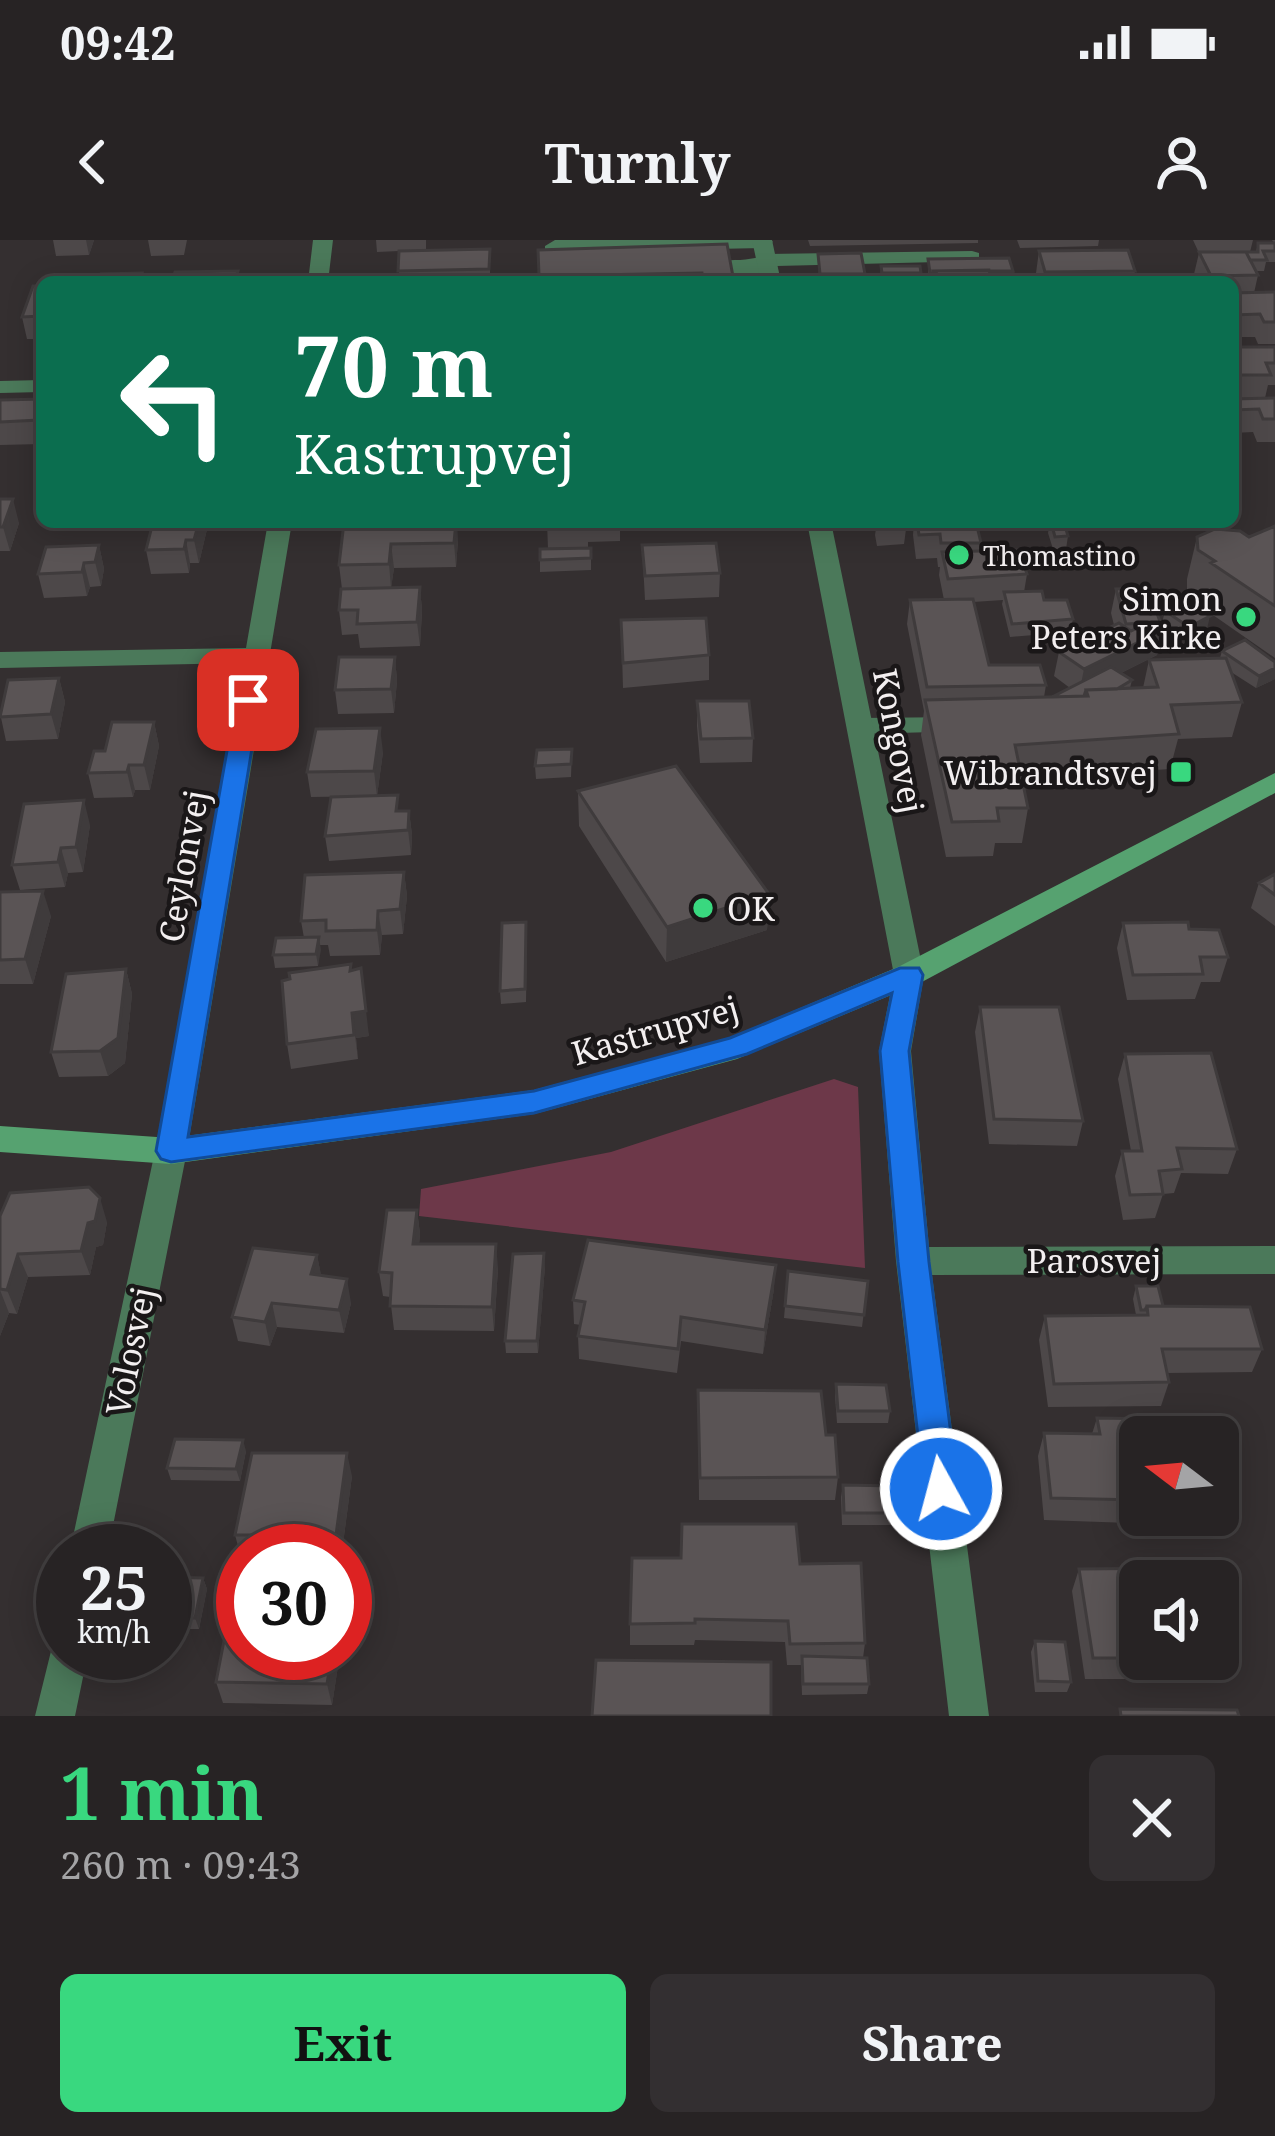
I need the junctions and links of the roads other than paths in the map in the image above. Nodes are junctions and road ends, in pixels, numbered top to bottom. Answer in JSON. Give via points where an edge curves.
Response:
{"nodes":[{"id":1,"x":323,"y":240,"type":"edge"},
{"id":2,"x":972,"y":256,"type":"edge"},
{"id":3,"x":766,"y":258,"type":"edge"},
{"id":4,"x":674,"y":269,"type":"edge"},
{"id":5,"x":603,"y":271,"type":"edge"},
{"id":6,"x":319,"y":276,"type":"edge"},
{"id":7,"x":36,"y":386,"type":"edge"},
{"id":8,"x":0,"y":387,"type":"edge"},
{"id":9,"x":279,"y":528,"type":"edge"},
{"id":10,"x":820,"y":528,"type":"edge"},
{"id":11,"x":255,"y":655,"type":"junction"},
{"id":12,"x":0,"y":660,"type":"edge"},
{"id":13,"x":994,"y":724,"type":"edge"},
{"id":14,"x":860,"y":726,"type":"junction"},
{"id":15,"x":1275,"y":782,"type":"edge"},
{"id":16,"x":909,"y":975,"type":"junction"},
{"id":17,"x":0,"y":1139,"type":"edge"},
{"id":18,"x":171,"y":1151,"type":"junction"},
{"id":19,"x":1275,"y":1260,"type":"edge"},
{"id":20,"x":913,"y":1262,"type":"junction"},
{"id":21,"x":95,"y":1524,"type":"edge"},
{"id":22,"x":62,"y":1680,"type":"edge"},
{"id":23,"x":55,"y":1716,"type":"edge"},
{"id":24,"x":969,"y":1716,"type":"edge"}],
"edges":[{"from":1,"to":6,"type":"street"},
{"from":2,"to":3,"type":"street"},
{"from":3,"to":4,"type":"street"},
{"from":3,"to":5,"type":"street","via":[[555,246],[555,272]]},
{"from":7,"to":8,"type":"street"},
{"from":9,"to":11,"type":"street","name":"Ceylonvej"},
{"from":10,"to":14,"type":"street","name":"Kongovej"},
{"from":11,"to":12,"type":"street"},
{"from":11,"to":18,"type":"street","name":"Ceylonvej"},
{"from":13,"to":14,"type":"street"},
{"from":14,"to":16,"type":"street","name":"Kongovej"},
{"from":15,"to":16,"type":"street","name":"Kastrupvej"},
{"from":16,"to":18,"type":"street","name":"Kastrupvej","via":[[737,1047],[534,1102]]},
{"from":16,"to":20,"type":"street","via":[[895,1051]]},
{"from":17,"to":18,"type":"street","name":"Kastrupvej"},
{"from":18,"to":21,"type":"street","name":"Volosvej"},
{"from":19,"to":20,"type":"street","name":"Parosvej"},
{"from":20,"to":24,"type":"street"},
{"from":22,"to":23,"type":"street"}]}
